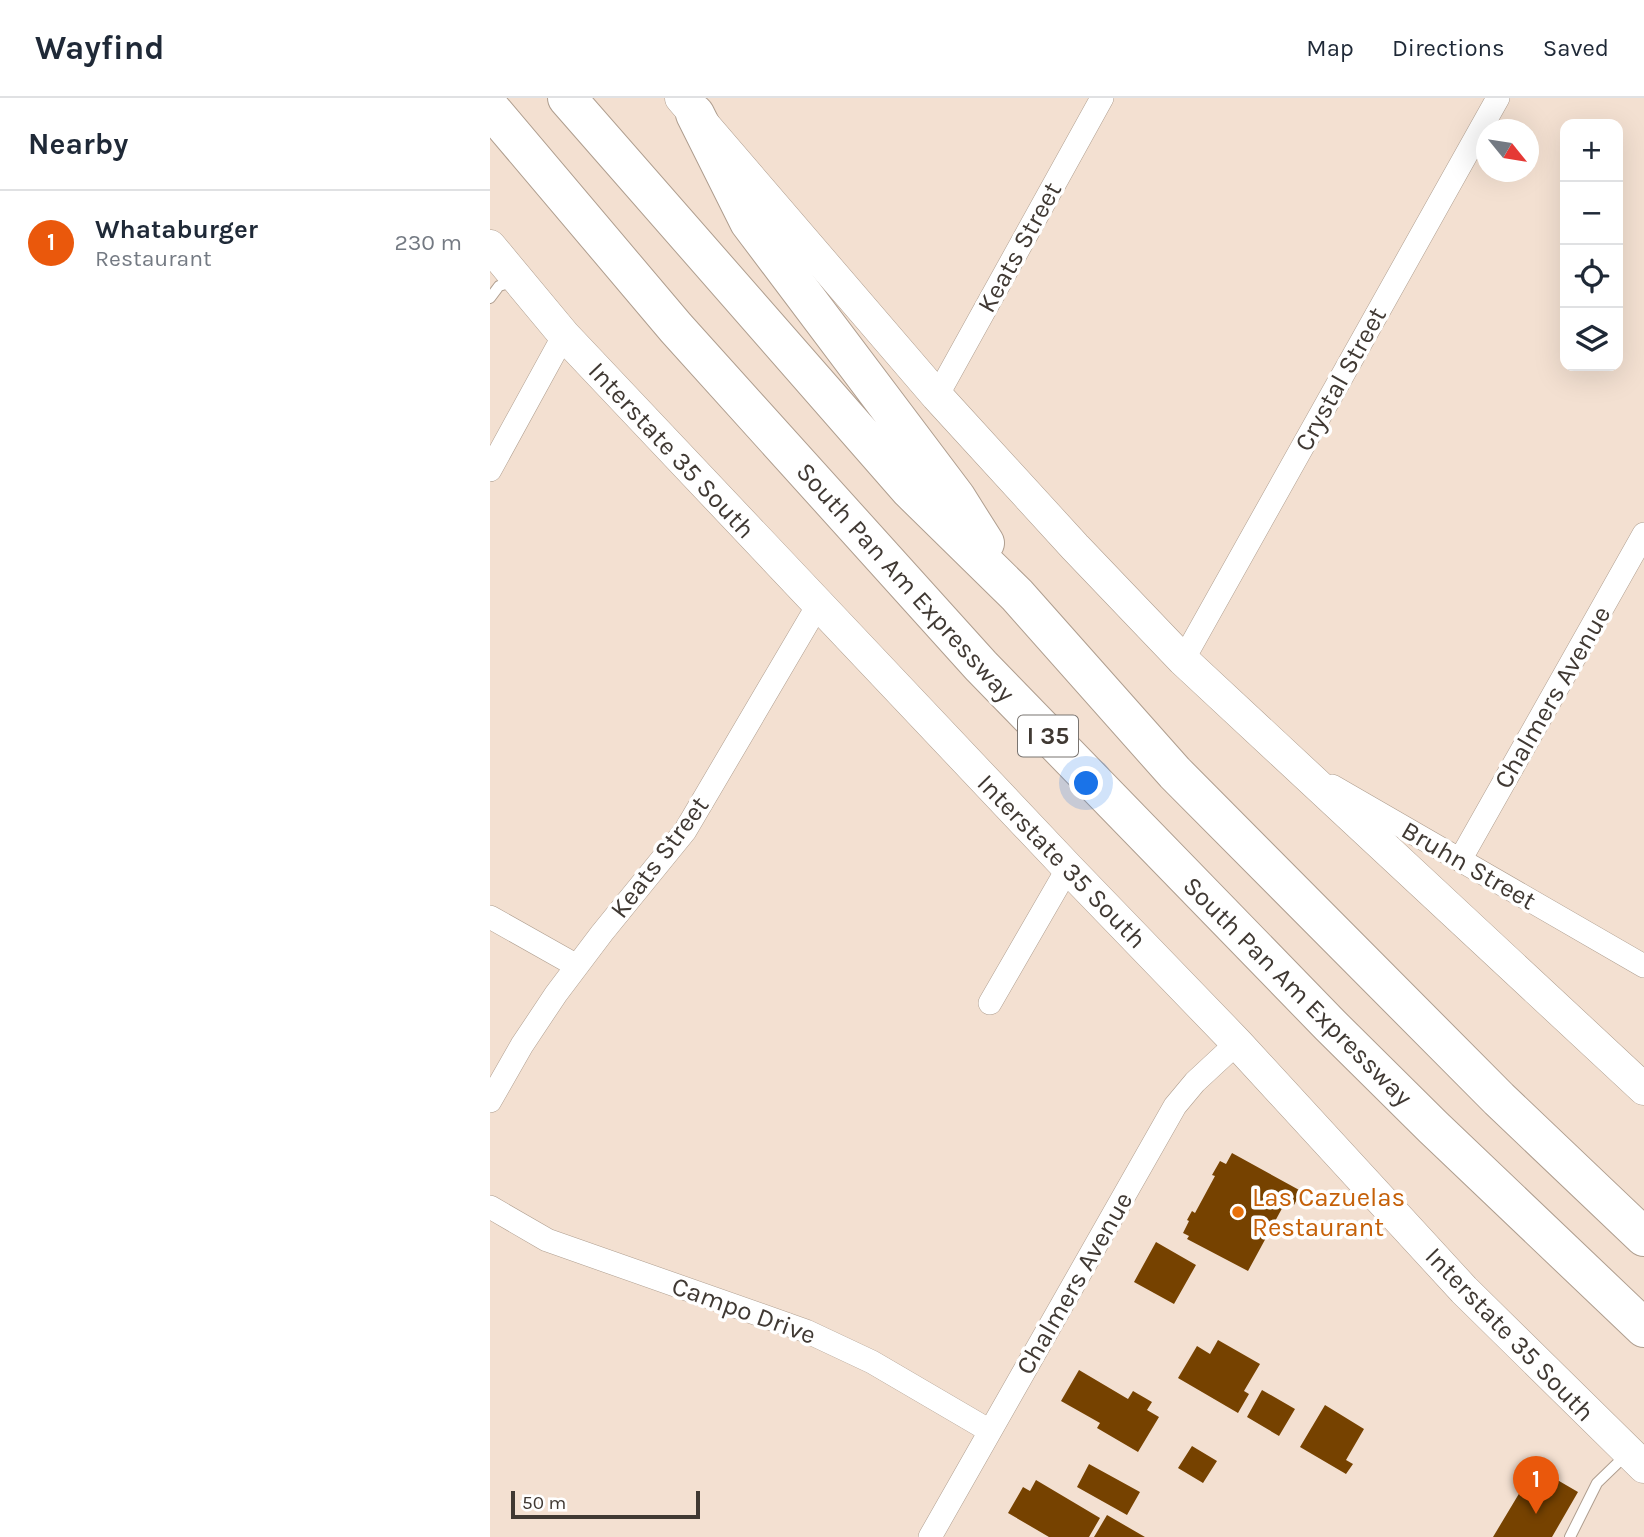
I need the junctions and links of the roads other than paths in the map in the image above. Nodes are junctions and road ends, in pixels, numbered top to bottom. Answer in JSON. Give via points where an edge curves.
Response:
{"nodes":[{"id":1,"x":567,"y":98,"type":"edge"},
{"id":2,"x":1102,"y":98,"type":"edge"},
{"id":3,"x":1498,"y":98,"type":"edge"},
{"id":4,"x":693,"y":103,"type":"edge"},
{"id":5,"x":490,"y":108,"type":"edge"},
{"id":6,"x":490,"y":118,"type":"edge"},
{"id":7,"x":531,"y":159,"type":"junction"},
{"id":8,"x":490,"y":246,"type":"edge"},
{"id":9,"x":518,"y":280,"type":"junction"},
{"id":10,"x":490,"y":298,"type":"edge"},
{"id":11,"x":564,"y":335,"type":"junction"},
{"id":12,"x":937,"y":396,"type":"junction"},
{"id":13,"x":490,"y":470,"type":"edge"},
{"id":14,"x":1644,"y":534,"type":"edge"},
{"id":15,"x":1017,"y":595,"type":"junction"},
{"id":16,"x":818,"y":605,"type":"junction"},
{"id":17,"x":1183,"y":660,"type":"junction"},
{"id":18,"x":1293,"y":763,"type":"junction"},
{"id":19,"x":1460,"y":860,"type":"junction"},
{"id":20,"x":1068,"y":868,"type":"junction"},
{"id":21,"x":490,"y":917,"type":"edge"},
{"id":22,"x":577,"y":966,"type":"junction"},
{"id":23,"x":1644,"y":966,"type":"edge"},
{"id":24,"x":990,"y":1003,"type":"dead end"},
{"id":25,"x":1237,"y":1043,"type":"junction"},
{"id":26,"x":1644,"y":1089,"type":"edge"},
{"id":27,"x":490,"y":1101,"type":"edge"},
{"id":28,"x":490,"y":1207,"type":"edge"},
{"id":29,"x":1644,"y":1237,"type":"edge"},
{"id":30,"x":1644,"y":1328,"type":"edge"},
{"id":31,"x":990,"y":1431,"type":"junction"},
{"id":32,"x":1639,"y":1458,"type":"edge"},
{"id":33,"x":930,"y":1537,"type":"edge"},
{"id":34,"x":1570,"y":1537,"type":"edge"}],
"edges":[{"from":1,"to":15,"type":"highway","number":"I 35","via":[[910,490]]},
{"from":2,"to":12,"type":"street","name":"Keats Street"},
{"from":3,"to":17,"type":"street","name":"Crystal Street"},
{"from":4,"to":12,"type":"main road"},
{"from":4,"to":15,"type":"highway","via":[[749,222],[957,497]]},
{"from":5,"to":7,"type":"highway","name":"South Pan Am Expressway","number":"I 35"},
{"from":6,"to":7,"type":"highway"},
{"from":7,"to":30,"type":"highway","name":"South Pan Am Expressway","number":"I 35","via":[[676,328],[981,666],[1330,1025]]},
{"from":8,"to":9,"type":"main road","name":"Interstate 35 South"},
{"from":9,"to":10,"type":"lane","via":[[499,286]]},
{"from":9,"to":11,"type":"main road","name":"Interstate 35 South"},
{"from":11,"to":13,"type":"street"},
{"from":11,"to":16,"type":"main road","name":"Interstate 35 South"},
{"from":12,"to":17,"type":"main road"},
{"from":14,"to":19,"type":"street","name":"Chalmers Avenue"},
{"from":15,"to":29,"type":"highway","number":"I 35","via":[[1175,774]]},
{"from":16,"to":20,"type":"main road","name":"Interstate 35 South"},
{"from":16,"to":22,"type":"street","name":"Keats Street","via":[[685,831]]},
{"from":17,"to":18,"type":"main road"},
{"from":18,"to":19,"type":"street","name":"Bruhn Street"},
{"from":18,"to":26,"type":"main road"},
{"from":19,"to":23,"type":"street","name":"Bruhn Street"},
{"from":20,"to":24,"type":"street"},
{"from":20,"to":25,"type":"main road","name":"Interstate 35 South"},
{"from":21,"to":22,"type":"street"},
{"from":22,"to":27,"type":"street","name":"Keats Street"},
{"from":25,"to":31,"type":"street","name":"Chalmers Avenue","via":[[1175,1106]]},
{"from":25,"to":32,"type":"main road","name":"Interstate 35 South","via":[[1464,1290]]},
{"from":28,"to":31,"type":"street","name":"Campo Drive","via":[[547,1240],[840,1346]]},
{"from":31,"to":33,"type":"street","name":"Chalmers Avenue"},
{"from":32,"to":34,"type":"lane","via":[[1597,1483]]}]}
